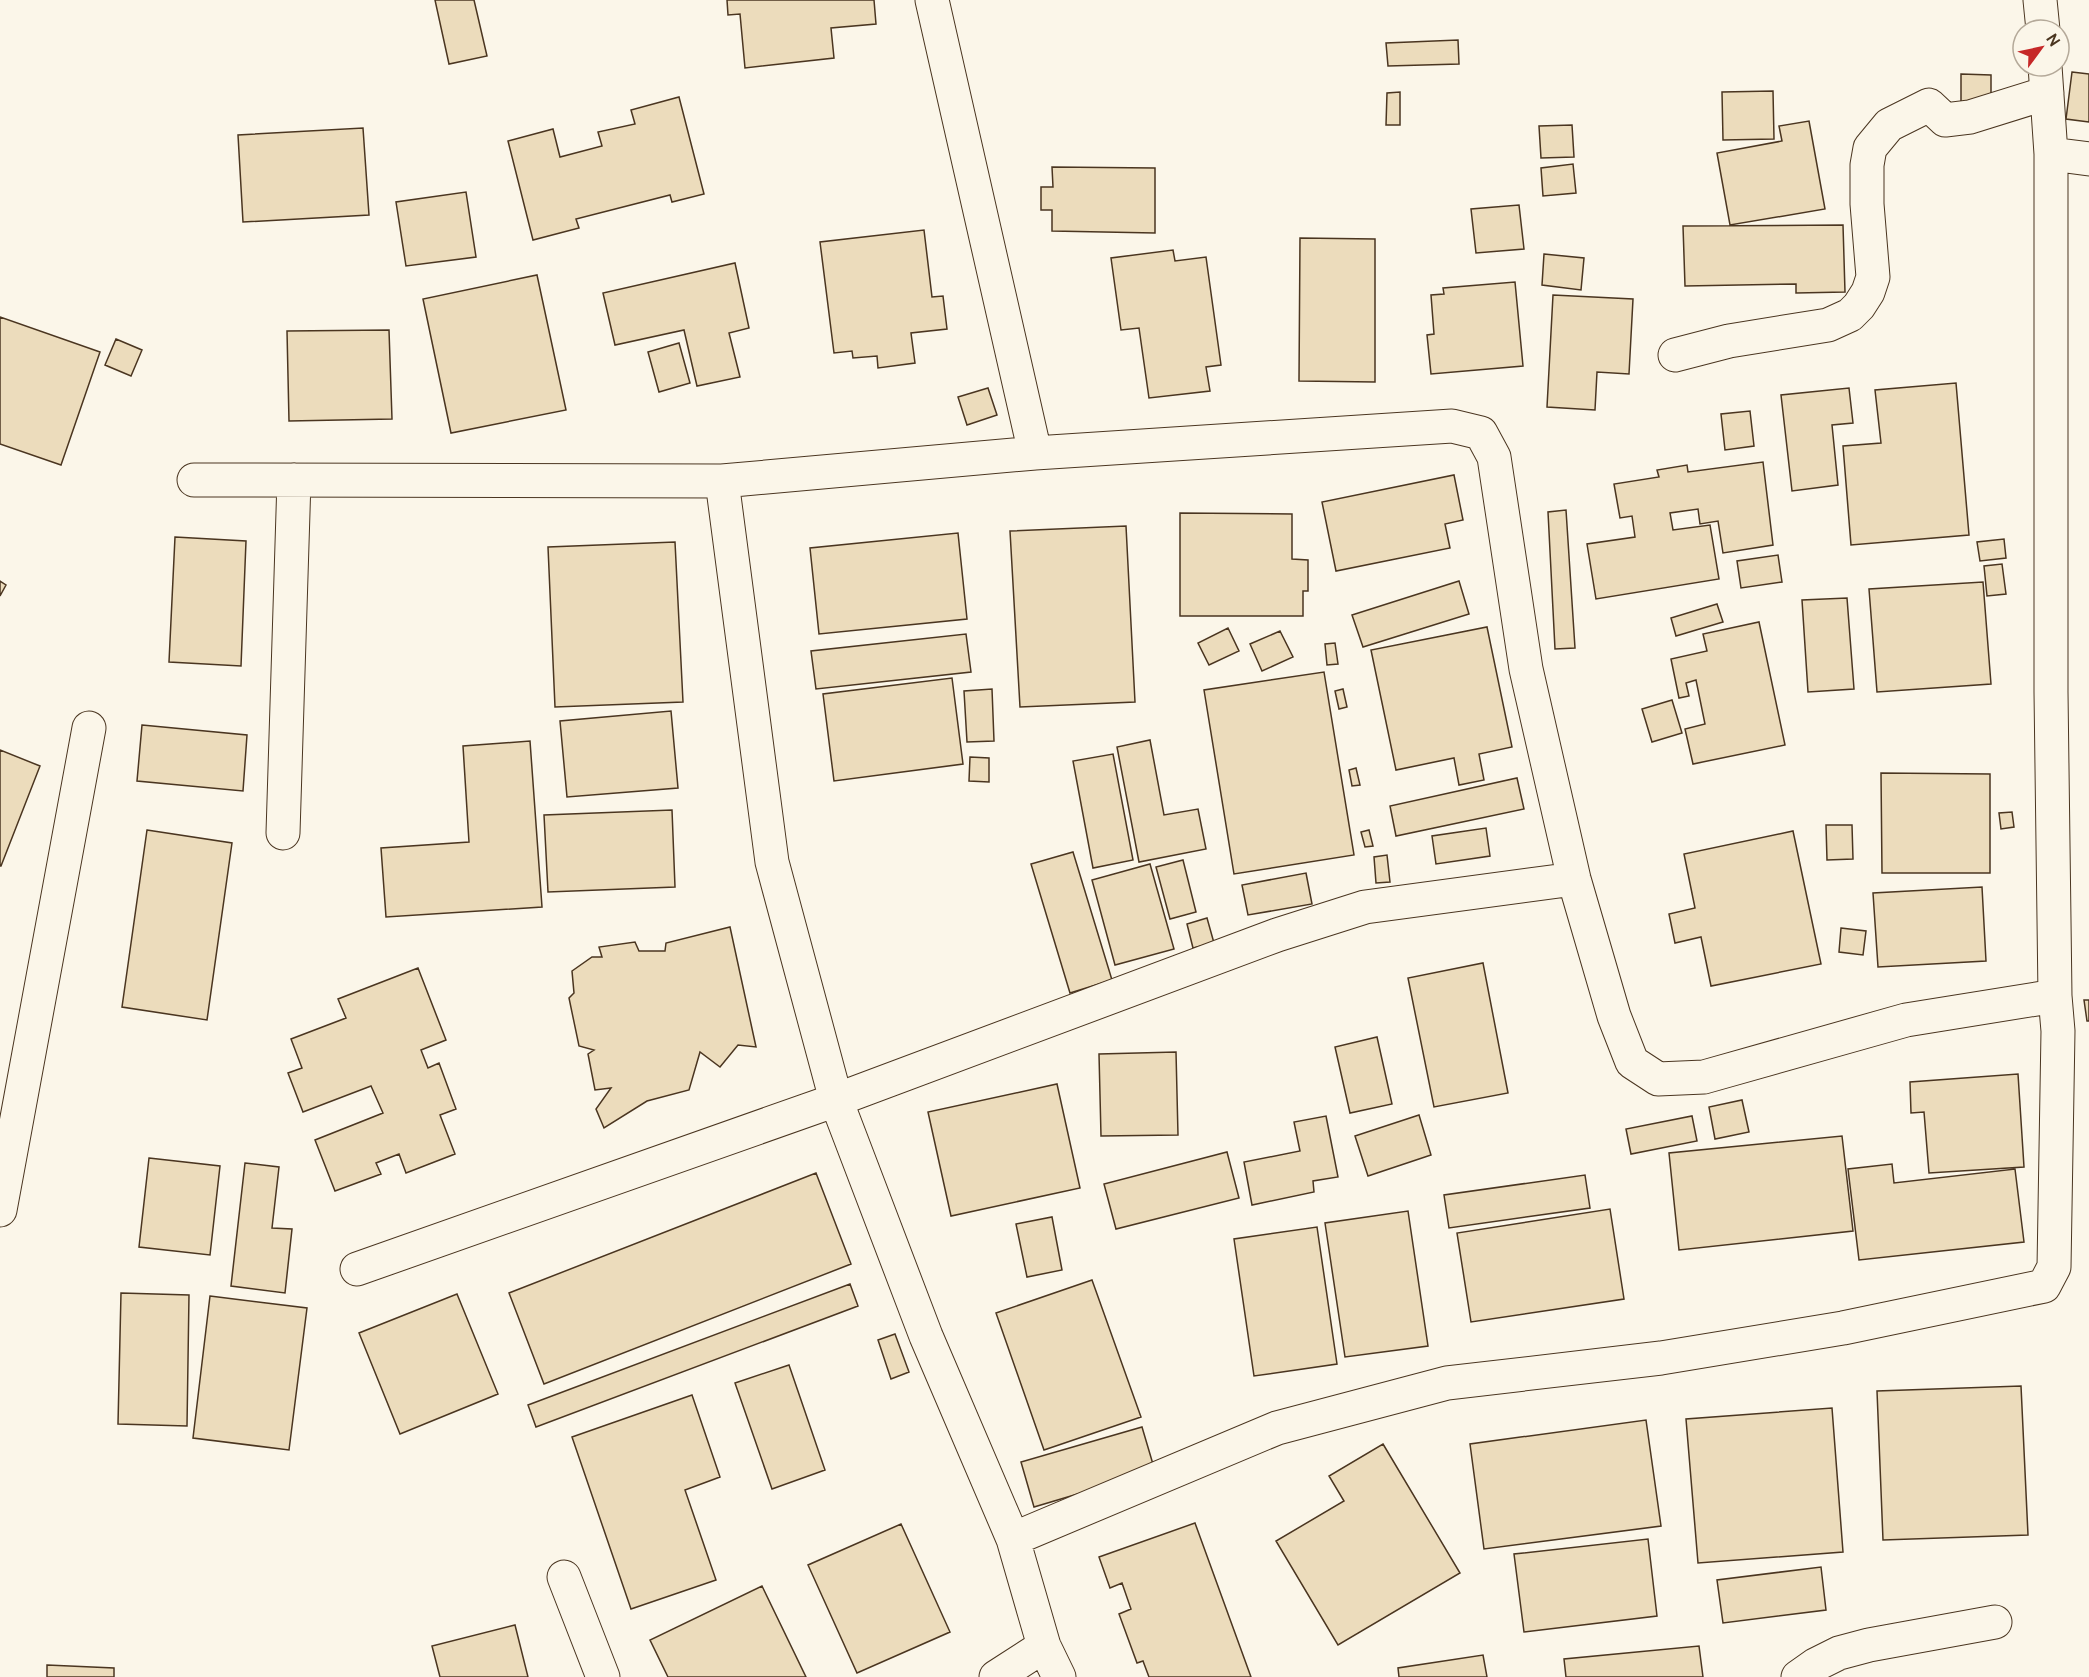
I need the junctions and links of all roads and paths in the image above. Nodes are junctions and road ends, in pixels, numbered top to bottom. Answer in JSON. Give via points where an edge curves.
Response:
{"nodes":[{"id":1,"x":932,"y":0,"type":"edge"},
{"id":2,"x":2040,"y":0,"type":"edge"},
{"id":3,"x":2042,"y":18,"type":"edge"},
{"id":4,"x":2046,"y":79,"type":"edge"},
{"id":5,"x":2051,"y":154,"type":"junction"},
{"id":6,"x":2089,"y":159,"type":"edge"},
{"id":7,"x":1675,"y":355,"type":"dead end"},
{"id":8,"x":1035,"y":453,"type":"junction"},
{"id":9,"x":194,"y":480,"type":"dead end"},
{"id":10,"x":294,"y":480,"type":"junction"},
{"id":11,"x":722,"y":481,"type":"junction"},
{"id":12,"x":89,"y":728,"type":"dead end"},
{"id":13,"x":283,"y":833,"type":"dead end"},
{"id":14,"x":1574,"y":879,"type":"junction"},
{"id":15,"x":2055,"y":996,"type":"junction"},
{"id":16,"x":836,"y":1100,"type":"junction"},
{"id":17,"x":0,"y":1210,"type":"edge"},
{"id":18,"x":357,"y":1269,"type":"dead end"},
{"id":19,"x":1012,"y":1539,"type":"junction"},
{"id":20,"x":564,"y":1577,"type":"dead end"},
{"id":21,"x":1995,"y":1622,"type":"dead end"},
{"id":22,"x":1044,"y":1646,"type":"junction"},
{"id":23,"x":603,"y":1677,"type":"edge"},
{"id":24,"x":996,"y":1677,"type":"edge"},
{"id":25,"x":1059,"y":1677,"type":"edge"},
{"id":26,"x":1798,"y":1677,"type":"edge"}],
"edges":[{"from":1,"to":8,"type":"street"},
{"from":2,"to":3,"type":"street"},
{"from":4,"to":5,"type":"street"},
{"from":4,"to":7,"type":"street","via":[[1970,117],[1946,120],[1929,105],[1889,125],[1880,134],[1870,148],[1867,165],[1873,277],[1868,292],[1850,315],[1828,325],[1729,341]]},
{"from":5,"to":6,"type":"street"},
{"from":5,"to":15,"type":"street"},
{"from":8,"to":11,"type":"street"},
{"from":8,"to":14,"type":"street","via":[[1452,426],[1481,433],[1494,457],[1526,669]]},
{"from":9,"to":10,"type":"street"},
{"from":10,"to":11,"type":"street"},
{"from":10,"to":13,"type":"street"},
{"from":11,"to":16,"type":"street","via":[[772,862]]},
{"from":12,"to":17,"type":"street"},
{"from":14,"to":15,"type":"street","via":[[1614,1016],[1632,1062],[1658,1079],[1704,1077],[1906,1020]]},
{"from":14,"to":16,"type":"street","via":[[1365,907],[1277,935]]},
{"from":15,"to":19,"type":"street","via":[[2058,1031],[2054,1266],[2044,1286],[1842,1328],[1661,1358],[1447,1383],[1277,1428]]},
{"from":16,"to":18,"type":"street"},
{"from":16,"to":19,"type":"street","via":[[926,1336]]},
{"from":19,"to":22,"type":"street"},
{"from":20,"to":23,"type":"street"},
{"from":21,"to":26,"type":"street","via":[[1839,1653]]},
{"from":22,"to":24,"type":"street"},
{"from":22,"to":25,"type":"street"}]}
